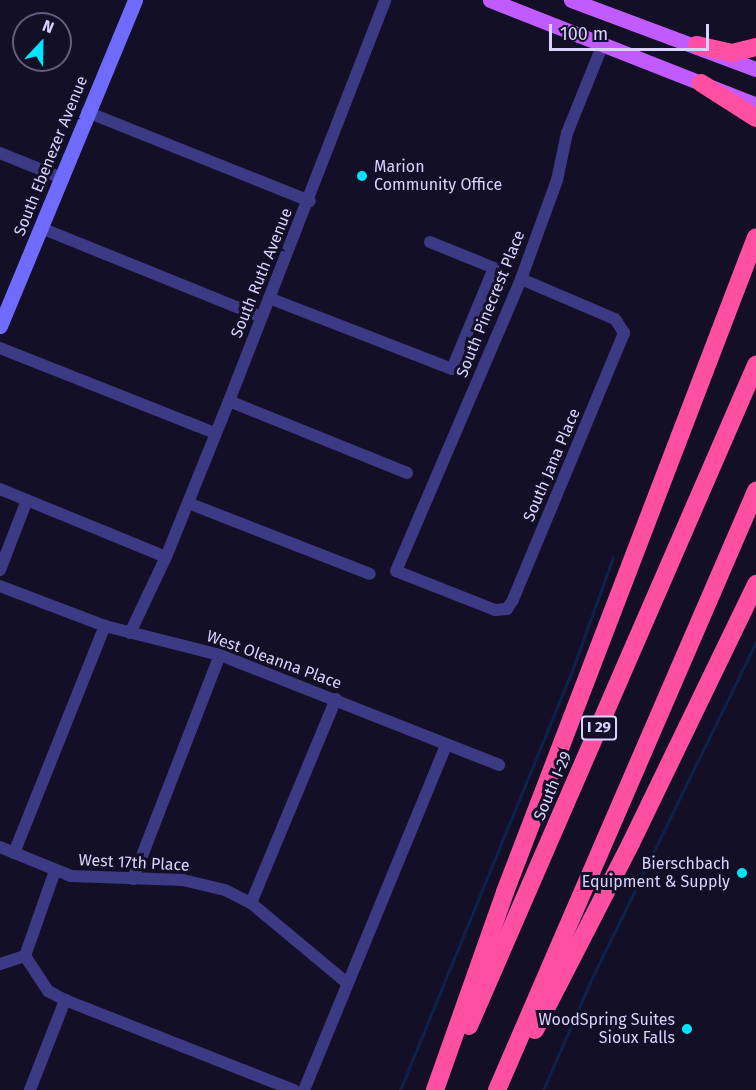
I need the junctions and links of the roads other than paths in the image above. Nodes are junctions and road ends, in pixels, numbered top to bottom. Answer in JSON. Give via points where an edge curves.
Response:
{"nodes":[{"id":1,"x":135,"y":0,"type":"edge"},
{"id":2,"x":385,"y":0,"type":"edge"},
{"id":3,"x":490,"y":0,"type":"edge"},
{"id":4,"x":571,"y":0,"type":"edge"},
{"id":5,"x":603,"y":44,"type":"junction"},
{"id":6,"x":697,"y":45,"type":"junction"},
{"id":7,"x":756,"y":47,"type":"edge"},
{"id":8,"x":756,"y":69,"type":"edge"},
{"id":9,"x":701,"y":83,"type":"junction"},
{"id":10,"x":756,"y":105,"type":"edge"},
{"id":11,"x":87,"y":112,"type":"junction"},
{"id":12,"x":756,"y":118,"type":"edge"},
{"id":13,"x":0,"y":153,"type":"edge"},
{"id":14,"x":62,"y":178,"type":"junction"},
{"id":15,"x":309,"y":201,"type":"junction"},
{"id":16,"x":41,"y":228,"type":"junction"},
{"id":17,"x":756,"y":237,"type":"edge"},
{"id":18,"x":430,"y":242,"type":"dead end"},
{"id":19,"x":521,"y":279,"type":"junction"},
{"id":20,"x":269,"y":298,"type":"junction"},
{"id":21,"x":261,"y":317,"type":"junction"},
{"id":22,"x":0,"y":326,"type":"edge"},
{"id":23,"x":0,"y":348,"type":"edge"},
{"id":24,"x":756,"y":365,"type":"edge"},
{"id":25,"x":229,"y":401,"type":"junction"},
{"id":26,"x":215,"y":433,"type":"junction"},
{"id":27,"x":407,"y":473,"type":"dead end"},
{"id":28,"x":0,"y":489,"type":"edge"},
{"id":29,"x":756,"y":490,"type":"edge"},
{"id":30,"x":27,"y":500,"type":"junction"},
{"id":31,"x":188,"y":503,"type":"junction"},
{"id":32,"x":166,"y":558,"type":"junction"},
{"id":33,"x":0,"y":570,"type":"edge"},
{"id":34,"x":396,"y":571,"type":"joint"},
{"id":35,"x":370,"y":574,"type":"dead end"},
{"id":36,"x":756,"y":584,"type":"edge"},
{"id":37,"x":0,"y":586,"type":"edge"},
{"id":38,"x":105,"y":626,"type":"junction"},
{"id":39,"x":130,"y":633,"type":"junction"},
{"id":40,"x":220,"y":655,"type":"junction"},
{"id":41,"x":336,"y":699,"type":"junction"},
{"id":42,"x":446,"y":745,"type":"junction"},
{"id":43,"x":500,"y":765,"type":"dead end"},
{"id":44,"x":0,"y":847,"type":"edge"},
{"id":45,"x":14,"y":853,"type":"junction"},
{"id":46,"x":55,"y":871,"type":"junction"},
{"id":47,"x":133,"y":879,"type":"junction"},
{"id":48,"x":251,"y":903,"type":"junction"},
{"id":49,"x":25,"y":956,"type":"junction"},
{"id":50,"x":0,"y":964,"type":"edge"},
{"id":51,"x":348,"y":983,"type":"junction"},
{"id":52,"x":65,"y":1000,"type":"junction"},
{"id":53,"x":30,"y":1090,"type":"edge"},
{"id":54,"x":294,"y":1090,"type":"edge"},
{"id":55,"x":304,"y":1090,"type":"edge"},
{"id":56,"x":435,"y":1090,"type":"edge"},
{"id":57,"x":440,"y":1090,"type":"edge"},
{"id":58,"x":497,"y":1090,"type":"edge"},
{"id":59,"x":504,"y":1090,"type":"edge"}],
"edges":[{"from":1,"to":11,"type":"street","name":"South Ebenezer Avenue"},
{"from":2,"to":15,"type":"street","name":"South Ruth Avenue"},
{"from":3,"to":5,"type":"main road"},
{"from":4,"to":6,"type":"main road"},
{"from":5,"to":9,"type":"main road"},
{"from":5,"to":19,"type":"street","name":"South Pinecrest Place","via":[[567,133],[557,180]]},
{"from":6,"to":7,"type":"highway","via":[[732,53]]},
{"from":6,"to":8,"type":"main road"},
{"from":9,"to":10,"type":"main road"},
{"from":9,"to":12,"type":"highway"},
{"from":11,"to":14,"type":"street","name":"South Ebenezer Avenue"},
{"from":11,"to":15,"type":"street"},
{"from":13,"to":14,"type":"street"},
{"from":14,"to":16,"type":"street","name":"South Ebenezer Avenue"},
{"from":15,"to":20,"type":"street","name":"South Ruth Avenue"},
{"from":16,"to":21,"type":"street"},
{"from":16,"to":22,"type":"street","name":"South Ebenezer Avenue"},
{"from":17,"to":56,"type":"highway","via":[[505,892]]},
{"from":18,"to":20,"type":"street","via":[[494,268],[452,369]]},
{"from":19,"to":34,"type":"street","name":"South Pinecrest Place"},
{"from":19,"to":34,"type":"street","name":"South Jana Place","via":[[615,319],[624,333],[513,600],[501,611],[485,608]]},
{"from":20,"to":21,"type":"street","name":"South Ruth Avenue"},
{"from":21,"to":25,"type":"street","name":"South Ruth Avenue"},
{"from":23,"to":26,"type":"street"},
{"from":24,"to":57,"type":"highway","name":"South I-29","number":"I 29"},
{"from":25,"to":26,"type":"street","name":"South Ruth Avenue"},
{"from":25,"to":27,"type":"street"},
{"from":26,"to":31,"type":"street","name":"South Ruth Avenue"},
{"from":28,"to":30,"type":"street"},
{"from":29,"to":58,"type":"highway"},
{"from":30,"to":32,"type":"street"},
{"from":30,"to":33,"type":"street"},
{"from":31,"to":32,"type":"street","name":"South Ruth Avenue"},
{"from":31,"to":35,"type":"street"},
{"from":32,"to":39,"type":"street","name":"South Ruth Avenue"},
{"from":36,"to":59,"type":"highway","via":[[631,843]]},
{"from":37,"to":38,"type":"street","name":"West Oleanna Place"},
{"from":38,"to":39,"type":"street","name":"West Oleanna Place"},
{"from":38,"to":45,"type":"street"},
{"from":39,"to":40,"type":"street","name":"West Oleanna Place"},
{"from":40,"to":41,"type":"street","name":"West Oleanna Place"},
{"from":40,"to":47,"type":"street"},
{"from":41,"to":42,"type":"street","name":"West Oleanna Place"},
{"from":41,"to":48,"type":"street"},
{"from":42,"to":43,"type":"street","name":"West Oleanna Place"},
{"from":42,"to":51,"type":"street"},
{"from":44,"to":45,"type":"street","name":"West 17th Place"},
{"from":45,"to":46,"type":"street","name":"West 17th Place"},
{"from":46,"to":47,"type":"street","name":"West 17th Place","via":[[80,877]]},
{"from":46,"to":49,"type":"street"},
{"from":47,"to":48,"type":"street","name":"West 17th Place","via":[[209,885]]},
{"from":48,"to":51,"type":"street","name":"West 17th Place"},
{"from":49,"to":50,"type":"street"},
{"from":49,"to":52,"type":"street","via":[[48,992]]},
{"from":51,"to":55,"type":"street"},
{"from":52,"to":53,"type":"street"},
{"from":52,"to":54,"type":"street"}]}
